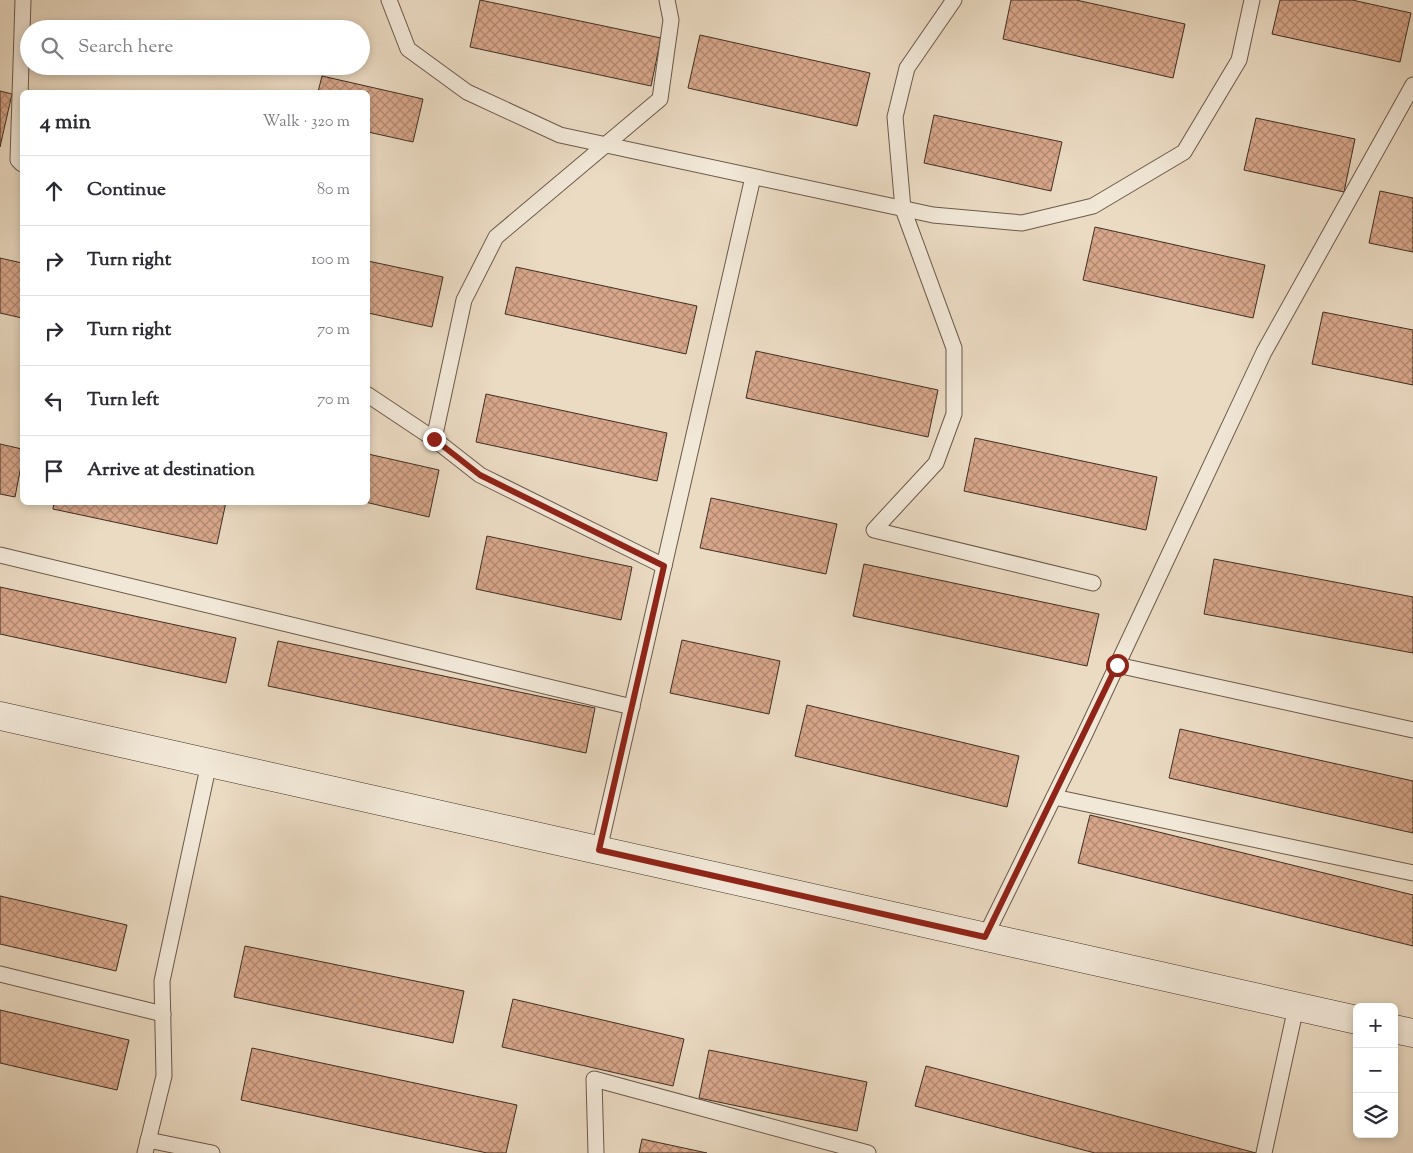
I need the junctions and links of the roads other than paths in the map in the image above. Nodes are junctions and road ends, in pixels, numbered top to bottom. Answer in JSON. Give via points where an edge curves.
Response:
{"nodes":[{"id":1,"x":23,"y":0,"type":"edge"},
{"id":2,"x":389,"y":0,"type":"edge"},
{"id":3,"x":667,"y":0,"type":"edge"},
{"id":4,"x":954,"y":0,"type":"edge"},
{"id":5,"x":1252,"y":0,"type":"edge"},
{"id":6,"x":22,"y":20,"type":"edge"},
{"id":7,"x":21,"y":75,"type":"edge"},
{"id":8,"x":1413,"y":85,"type":"edge"},
{"id":9,"x":20,"y":90,"type":"edge"},
{"id":10,"x":20,"y":96,"type":"edge"},
{"id":11,"x":605,"y":145,"type":"junction"},
{"id":12,"x":20,"y":162,"type":"edge"},
{"id":13,"x":753,"y":177,"type":"junction"},
{"id":14,"x":903,"y":209,"type":"junction"},
{"id":15,"x":370,"y":395,"type":"edge"},
{"id":16,"x":434,"y":439,"type":"junction"},
{"id":17,"x":0,"y":555,"type":"edge"},
{"id":18,"x":664,"y":566,"type":"junction"},
{"id":19,"x":1093,"y":583,"type":"dead end"},
{"id":20,"x":1117,"y":665,"type":"junction"},
{"id":21,"x":632,"y":707,"type":"junction"},
{"id":22,"x":0,"y":716,"type":"edge"},
{"id":23,"x":1413,"y":730,"type":"edge"},
{"id":24,"x":209,"y":763,"type":"junction"},
{"id":25,"x":1054,"y":797,"type":"junction"},
{"id":26,"x":599,"y":850,"type":"junction"},
{"id":27,"x":1413,"y":873,"type":"edge"},
{"id":28,"x":985,"y":937,"type":"junction"},
{"id":29,"x":0,"y":974,"type":"edge"},
{"id":30,"x":1296,"y":1007,"type":"junction"},
{"id":31,"x":162,"y":1014,"type":"junction"},
{"id":32,"x":1353,"y":1019,"type":"edge"},
{"id":33,"x":1398,"y":1030,"type":"edge"},
{"id":34,"x":1413,"y":1033,"type":"edge"},
{"id":35,"x":146,"y":1147,"type":"edge"},
{"id":36,"x":212,"y":1153,"type":"edge"},
{"id":37,"x":596,"y":1153,"type":"edge"},
{"id":38,"x":868,"y":1153,"type":"edge"},
{"id":39,"x":1264,"y":1153,"type":"edge"}],
"edges":[{"from":1,"to":6,"type":"lane"},
{"from":2,"to":11,"type":"lane","via":[[408,49],[467,92],[560,135]]},
{"from":3,"to":11,"type":"lane","via":[[671,20],[660,99]]},
{"from":4,"to":14,"type":"lane","via":[[907,68],[895,118]]},
{"from":5,"to":14,"type":"lane","via":[[1239,60],[1184,152],[1093,206],[1022,223]]},
{"from":7,"to":9,"type":"lane"},
{"from":8,"to":20,"type":"lane","via":[[1264,352]]},
{"from":10,"to":12,"type":"lane"},
{"from":11,"to":13,"type":"lane"},
{"from":11,"to":16,"type":"lane","via":[[496,237],[464,300]]},
{"from":13,"to":14,"type":"lane"},
{"from":13,"to":18,"type":"lane"},
{"from":14,"to":19,"type":"lane","via":[[954,348],[954,414],[936,463],[874,530]]},
{"from":15,"to":16,"type":"lane"},
{"from":16,"to":18,"type":"lane","via":[[480,475]]},
{"from":17,"to":21,"type":"lane"},
{"from":18,"to":21,"type":"lane"},
{"from":20,"to":23,"type":"lane"},
{"from":20,"to":25,"type":"lane"},
{"from":21,"to":26,"type":"lane"},
{"from":22,"to":24,"type":"street"},
{"from":24,"to":26,"type":"street"},
{"from":24,"to":31,"type":"lane","via":[[162,981]]},
{"from":25,"to":27,"type":"lane"},
{"from":25,"to":28,"type":"lane"},
{"from":26,"to":28,"type":"street"},
{"from":28,"to":30,"type":"street"},
{"from":29,"to":31,"type":"lane"},
{"from":30,"to":32,"type":"street"},
{"from":30,"to":39,"type":"lane"},
{"from":31,"to":35,"type":"lane","via":[[164,1076]]},
{"from":33,"to":34,"type":"street"},
{"from":35,"to":36,"type":"lane"},
{"from":37,"to":38,"type":"lane","via":[[594,1079]]}]}
